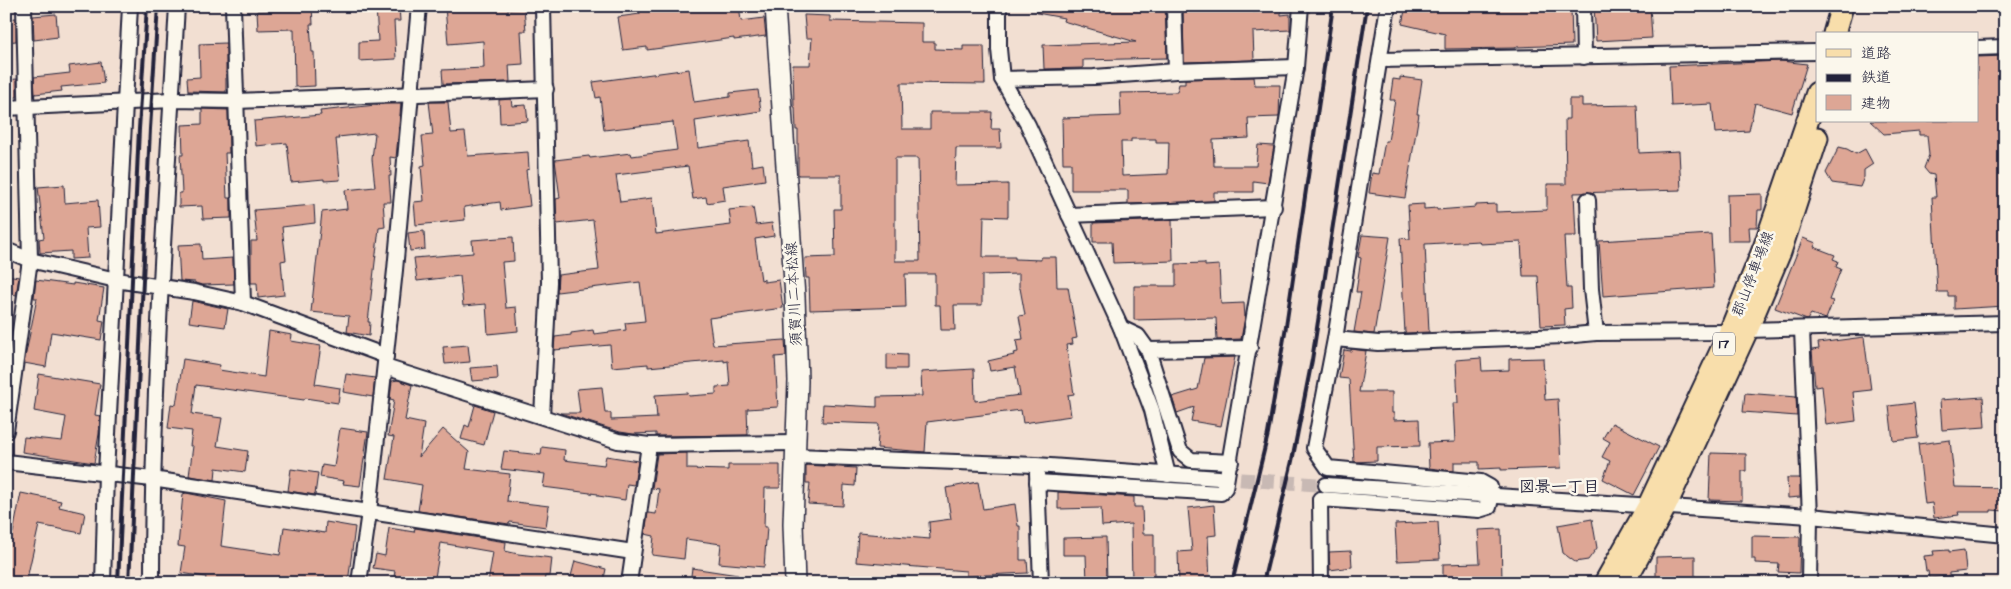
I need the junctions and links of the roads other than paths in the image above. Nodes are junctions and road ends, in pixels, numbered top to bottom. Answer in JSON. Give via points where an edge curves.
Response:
{"nodes":[{"id":1,"x":24,"y":6,"type":"edge"},
{"id":2,"x":130,"y":6,"type":"edge"},
{"id":3,"x":177,"y":6,"type":"edge"},
{"id":4,"x":233,"y":6,"type":"edge"},
{"id":5,"x":419,"y":6,"type":"edge"},
{"id":6,"x":543,"y":6,"type":"edge"},
{"id":7,"x":775,"y":6,"type":"edge"},
{"id":8,"x":1000,"y":6,"type":"edge"},
{"id":9,"x":1174,"y":6,"type":"edge"},
{"id":10,"x":1302,"y":6,"type":"edge"},
{"id":11,"x":1388,"y":6,"type":"edge"},
{"id":12,"x":1583,"y":6,"type":"edge"},
{"id":13,"x":1842,"y":6,"type":"edge"},
{"id":14,"x":1857,"y":6,"type":"edge"},
{"id":15,"x":1835,"y":32,"type":"edge"},
{"id":16,"x":1850,"y":32,"type":"edge"},
{"id":17,"x":2005,"y":47,"type":"edge"},
{"id":18,"x":1978,"y":48,"type":"edge"},
{"id":19,"x":1816,"y":52,"type":"edge"},
{"id":20,"x":1584,"y":57,"type":"junction"},
{"id":21,"x":1380,"y":60,"type":"junction"},
{"id":22,"x":1296,"y":67,"type":"junction"},
{"id":23,"x":1176,"y":71,"type":"junction"},
{"id":24,"x":1002,"y":79,"type":"junction"},
{"id":25,"x":546,"y":89,"type":"junction"},
{"id":26,"x":411,"y":93,"type":"junction"},
{"id":27,"x":1816,"y":96,"type":"edge"},
{"id":28,"x":172,"y":100,"type":"junction"},
{"id":29,"x":236,"y":101,"type":"junction"},
{"id":30,"x":124,"y":102,"type":"junction"},
{"id":31,"x":27,"y":106,"type":"junction"},
{"id":32,"x":6,"y":108,"type":"edge"},
{"id":33,"x":1822,"y":122,"type":"edge"},
{"id":34,"x":1588,"y":200,"type":"dead end"},
{"id":35,"x":1274,"y":207,"type":"junction"},
{"id":36,"x":1070,"y":215,"type":"junction"},
{"id":37,"x":6,"y":250,"type":"edge"},
{"id":38,"x":30,"y":260,"type":"junction"},
{"id":39,"x":116,"y":280,"type":"junction"},
{"id":40,"x":160,"y":286,"type":"junction"},
{"id":41,"x":243,"y":303,"type":"junction"},
{"id":42,"x":2005,"y":322,"type":"edge"},
{"id":43,"x":1121,"y":328,"type":"junction"},
{"id":44,"x":1802,"y":330,"type":"junction"},
{"id":45,"x":1738,"y":331,"type":"junction"},
{"id":46,"x":1596,"y":333,"type":"junction"},
{"id":47,"x":1335,"y":339,"type":"junction"},
{"id":48,"x":1250,"y":348,"type":"junction"},
{"id":49,"x":1148,"y":350,"type":"junction"},
{"id":50,"x":385,"y":362,"type":"junction"},
{"id":51,"x":542,"y":416,"type":"junction"},
{"id":52,"x":6,"y":431,"type":"edge"},
{"id":53,"x":649,"y":445,"type":"junction"},
{"id":54,"x":796,"y":449,"type":"junction"},
{"id":55,"x":6,"y":462,"type":"edge"},
{"id":56,"x":1231,"y":462,"type":"junction"},
{"id":57,"x":1036,"y":465,"type":"junction"},
{"id":58,"x":1328,"y":468,"type":"junction"},
{"id":59,"x":106,"y":473,"type":"junction"},
{"id":60,"x":1168,"y":475,"type":"junction"},
{"id":61,"x":1219,"y":478,"type":"tunnel mouth"},
{"id":62,"x":152,"y":479,"type":"junction"},
{"id":63,"x":1037,"y":482,"type":"junction"},
{"id":64,"x":1326,"y":485,"type":"tunnel mouth"},
{"id":65,"x":1492,"y":495,"type":"junction"},
{"id":66,"x":1320,"y":499,"type":"junction"},
{"id":67,"x":1657,"y":507,"type":"junction"},
{"id":68,"x":369,"y":512,"type":"junction"},
{"id":69,"x":1810,"y":516,"type":"junction"},
{"id":70,"x":2005,"y":535,"type":"edge"},
{"id":71,"x":633,"y":552,"type":"junction"},
{"id":72,"x":103,"y":583,"type":"edge"},
{"id":73,"x":152,"y":583,"type":"edge"},
{"id":74,"x":359,"y":583,"type":"edge"},
{"id":75,"x":629,"y":583,"type":"edge"},
{"id":76,"x":794,"y":583,"type":"edge"},
{"id":77,"x":1040,"y":583,"type":"edge"},
{"id":78,"x":1321,"y":583,"type":"edge"},
{"id":79,"x":1605,"y":583,"type":"edge"},
{"id":80,"x":1624,"y":583,"type":"edge"},
{"id":81,"x":1810,"y":583,"type":"edge"}],
"edges":[{"from":1,"to":31,"type":"street"},
{"from":2,"to":30,"type":"street"},
{"from":3,"to":28,"type":"street"},
{"from":4,"to":29,"type":"street"},
{"from":5,"to":26,"type":"street"},
{"from":6,"to":25,"type":"street"},
{"from":7,"to":54,"type":"main road","name":"須賀川二本松線","via":[[795,297]]},
{"from":8,"to":24,"type":"street"},
{"from":9,"to":23,"type":"street"},
{"from":10,"to":22,"type":"street"},
{"from":11,"to":21,"type":"street"},
{"from":12,"to":20,"type":"street"},
{"from":13,"to":15,"type":"main road"},
{"from":14,"to":16,"type":"main road"},
{"from":17,"to":18,"type":"street"},
{"from":19,"to":20,"type":"street"},
{"from":20,"to":21,"type":"street"},
{"from":21,"to":47,"type":"street"},
{"from":22,"to":23,"type":"street"},
{"from":22,"to":35,"type":"street"},
{"from":23,"to":24,"type":"street"},
{"from":24,"to":36,"type":"street","via":[[1028,125]]},
{"from":25,"to":26,"type":"street"},
{"from":25,"to":51,"type":"street","via":[[549,282]]},
{"from":26,"to":29,"type":"street"},
{"from":26,"to":50,"type":"street"},
{"from":27,"to":45,"type":"main road","name":"郡山停車場線","number":"17"},
{"from":28,"to":29,"type":"street"},
{"from":28,"to":30,"type":"street"},
{"from":28,"to":40,"type":"street"},
{"from":29,"to":41,"type":"street"},
{"from":30,"to":31,"type":"street"},
{"from":30,"to":39,"type":"street"},
{"from":31,"to":32,"type":"street"},
{"from":31,"to":38,"type":"street"},
{"from":33,"to":45,"type":"main road","name":"郡山停車場線","number":"17","via":[[1780,252]]},
{"from":34,"to":46,"type":"street"},
{"from":35,"to":36,"type":"street"},
{"from":35,"to":48,"type":"street"},
{"from":36,"to":43,"type":"street"},
{"from":37,"to":38,"type":"street"},
{"from":38,"to":39,"type":"street"},
{"from":38,"to":52,"type":"street"},
{"from":39,"to":40,"type":"street"},
{"from":39,"to":59,"type":"street"},
{"from":40,"to":41,"type":"street"},
{"from":40,"to":62,"type":"street"},
{"from":41,"to":50,"type":"street"},
{"from":42,"to":44,"type":"street"},
{"from":43,"to":49,"type":"street","via":[[1138,336]]},
{"from":43,"to":60,"type":"street","via":[[1152,410]]},
{"from":44,"to":45,"type":"street"},
{"from":44,"to":69,"type":"street"},
{"from":45,"to":46,"type":"street"},
{"from":45,"to":67,"type":"main road","name":"郡山停車場線","number":"17"},
{"from":46,"to":47,"type":"street","via":[[1378,343]]},
{"from":47,"to":58,"type":"street","via":[[1314,448]]},
{"from":48,"to":49,"type":"street"},
{"from":48,"to":56,"type":"street"},
{"from":49,"to":56,"type":"street","via":[[1180,451],[1191,460]]},
{"from":50,"to":51,"type":"street"},
{"from":50,"to":68,"type":"street"},
{"from":51,"to":53,"type":"street","via":[[618,441]]},
{"from":53,"to":54,"type":"street"},
{"from":53,"to":71,"type":"street"},
{"from":54,"to":57,"type":"street"},
{"from":54,"to":76,"type":"main road","name":"須賀川二本松線"},
{"from":55,"to":59,"type":"street"},
{"from":56,"to":63,"type":"street","via":[[1225,488],[1220,493]]},
{"from":57,"to":60,"type":"street"},
{"from":57,"to":63,"type":"street"},
{"from":58,"to":65,"type":"street","via":[[1481,482],[1490,487]]},
{"from":58,"to":66,"type":"street"},
{"from":59,"to":62,"type":"street"},
{"from":59,"to":72,"type":"street"},
{"from":60,"to":61,"type":"street"},
{"from":62,"to":68,"type":"street"},
{"from":62,"to":73,"type":"street"},
{"from":63,"to":77,"type":"street"},
{"from":64,"to":65,"type":"street"},
{"from":65,"to":66,"type":"street","via":[[1489,507],[1478,510]]},
{"from":65,"to":67,"type":"street"},
{"from":66,"to":78,"type":"street"},
{"from":67,"to":69,"type":"street"},
{"from":67,"to":79,"type":"main road","name":"郡山停車場線","number":"17"},
{"from":67,"to":80,"type":"main road","name":"郡山停車場線","number":"17"},
{"from":68,"to":71,"type":"street"},
{"from":68,"to":74,"type":"street"},
{"from":69,"to":70,"type":"street"},
{"from":69,"to":81,"type":"street"},
{"from":71,"to":75,"type":"street"}]}
